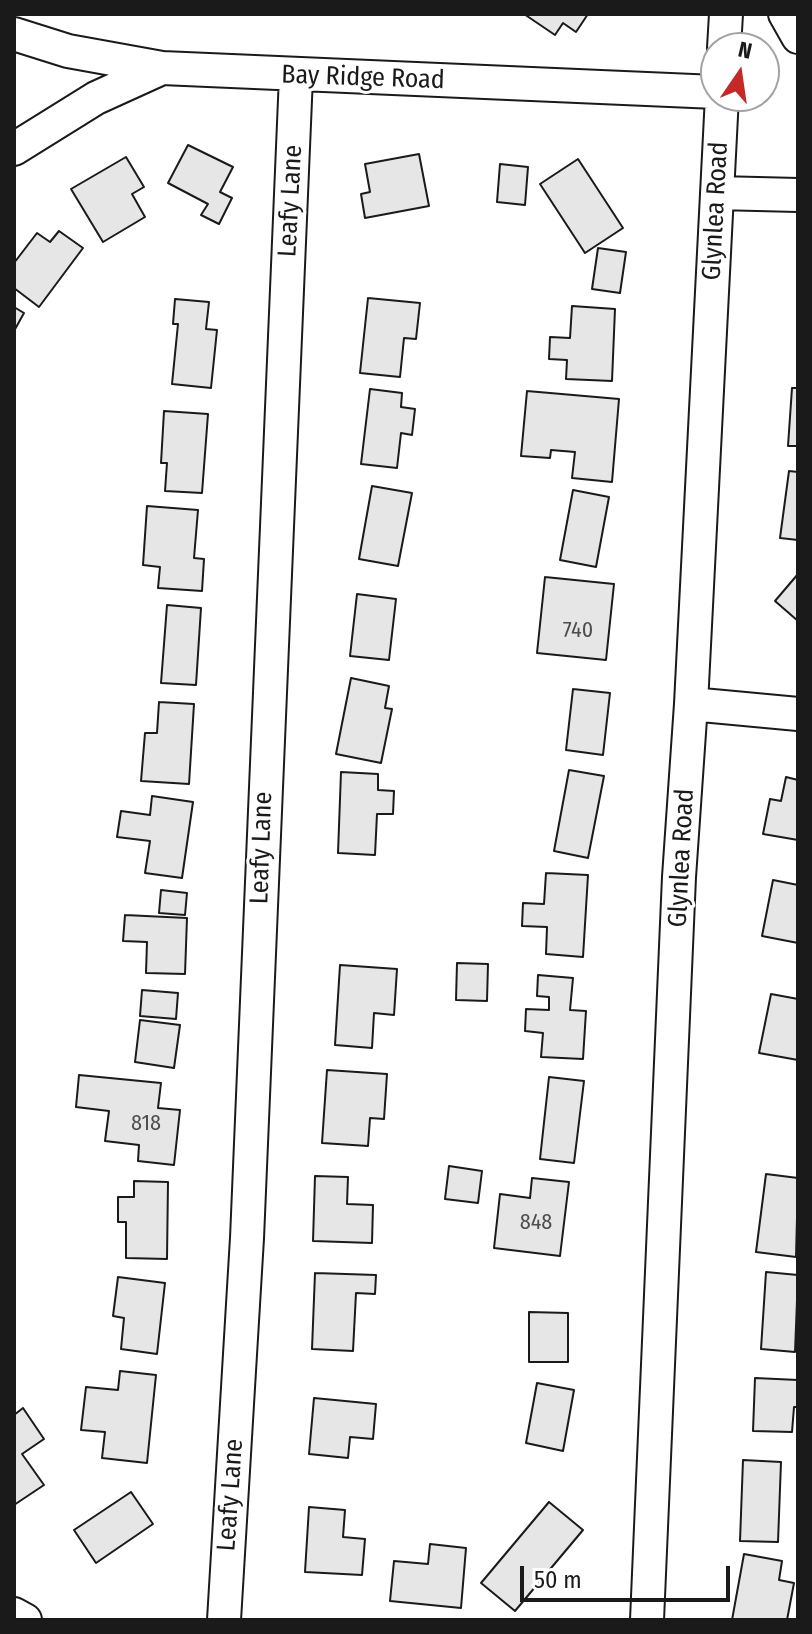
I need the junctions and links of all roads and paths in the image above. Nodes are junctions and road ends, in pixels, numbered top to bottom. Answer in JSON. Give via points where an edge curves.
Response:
{"nodes":[{"id":1,"x":18,"y":14,"type":"edge"},
{"id":2,"x":785,"y":14,"type":"edge"},
{"id":3,"x":14,"y":32,"type":"edge"},
{"id":4,"x":798,"y":37,"type":"edge"},
{"id":5,"x":162,"y":68,"type":"junction"},
{"id":6,"x":296,"y":76,"type":"junction"},
{"id":7,"x":700,"y":91,"type":"edge"},
{"id":8,"x":721,"y":112,"type":"edge"},
{"id":9,"x":14,"y":149,"type":"edge"},
{"id":10,"x":717,"y":193,"type":"junction"},
{"id":11,"x":798,"y":195,"type":"edge"},
{"id":12,"x":691,"y":704,"type":"junction"},
{"id":13,"x":798,"y":714,"type":"edge"},
{"id":14,"x":14,"y":1614,"type":"edge"},
{"id":15,"x":25,"y":1620,"type":"edge"},
{"id":16,"x":224,"y":1620,"type":"edge"},
{"id":17,"x":647,"y":1620,"type":"edge"}],
"edges":[{"from":1,"to":3,"type":"street"},
{"from":2,"to":4,"type":"street"},
{"from":3,"to":5,"type":"street","name":"Bay Ridge Road","via":[[68,51]]},
{"from":5,"to":6,"type":"street","name":"Bay Ridge Road"},
{"from":5,"to":9,"type":"street","via":[[96,98]]},
{"from":6,"to":7,"type":"street","name":"Bay Ridge Road"},
{"from":6,"to":16,"type":"street","name":"Leafy Lane","via":[[247,1238]]},
{"from":8,"to":10,"type":"street","name":"Glynlea Road"},
{"from":10,"to":11,"type":"street"},
{"from":10,"to":12,"type":"street","name":"Glynlea Road"},
{"from":12,"to":13,"type":"street"},
{"from":12,"to":17,"type":"street","name":"Glynlea Road"},
{"from":14,"to":15,"type":"street"}]}
